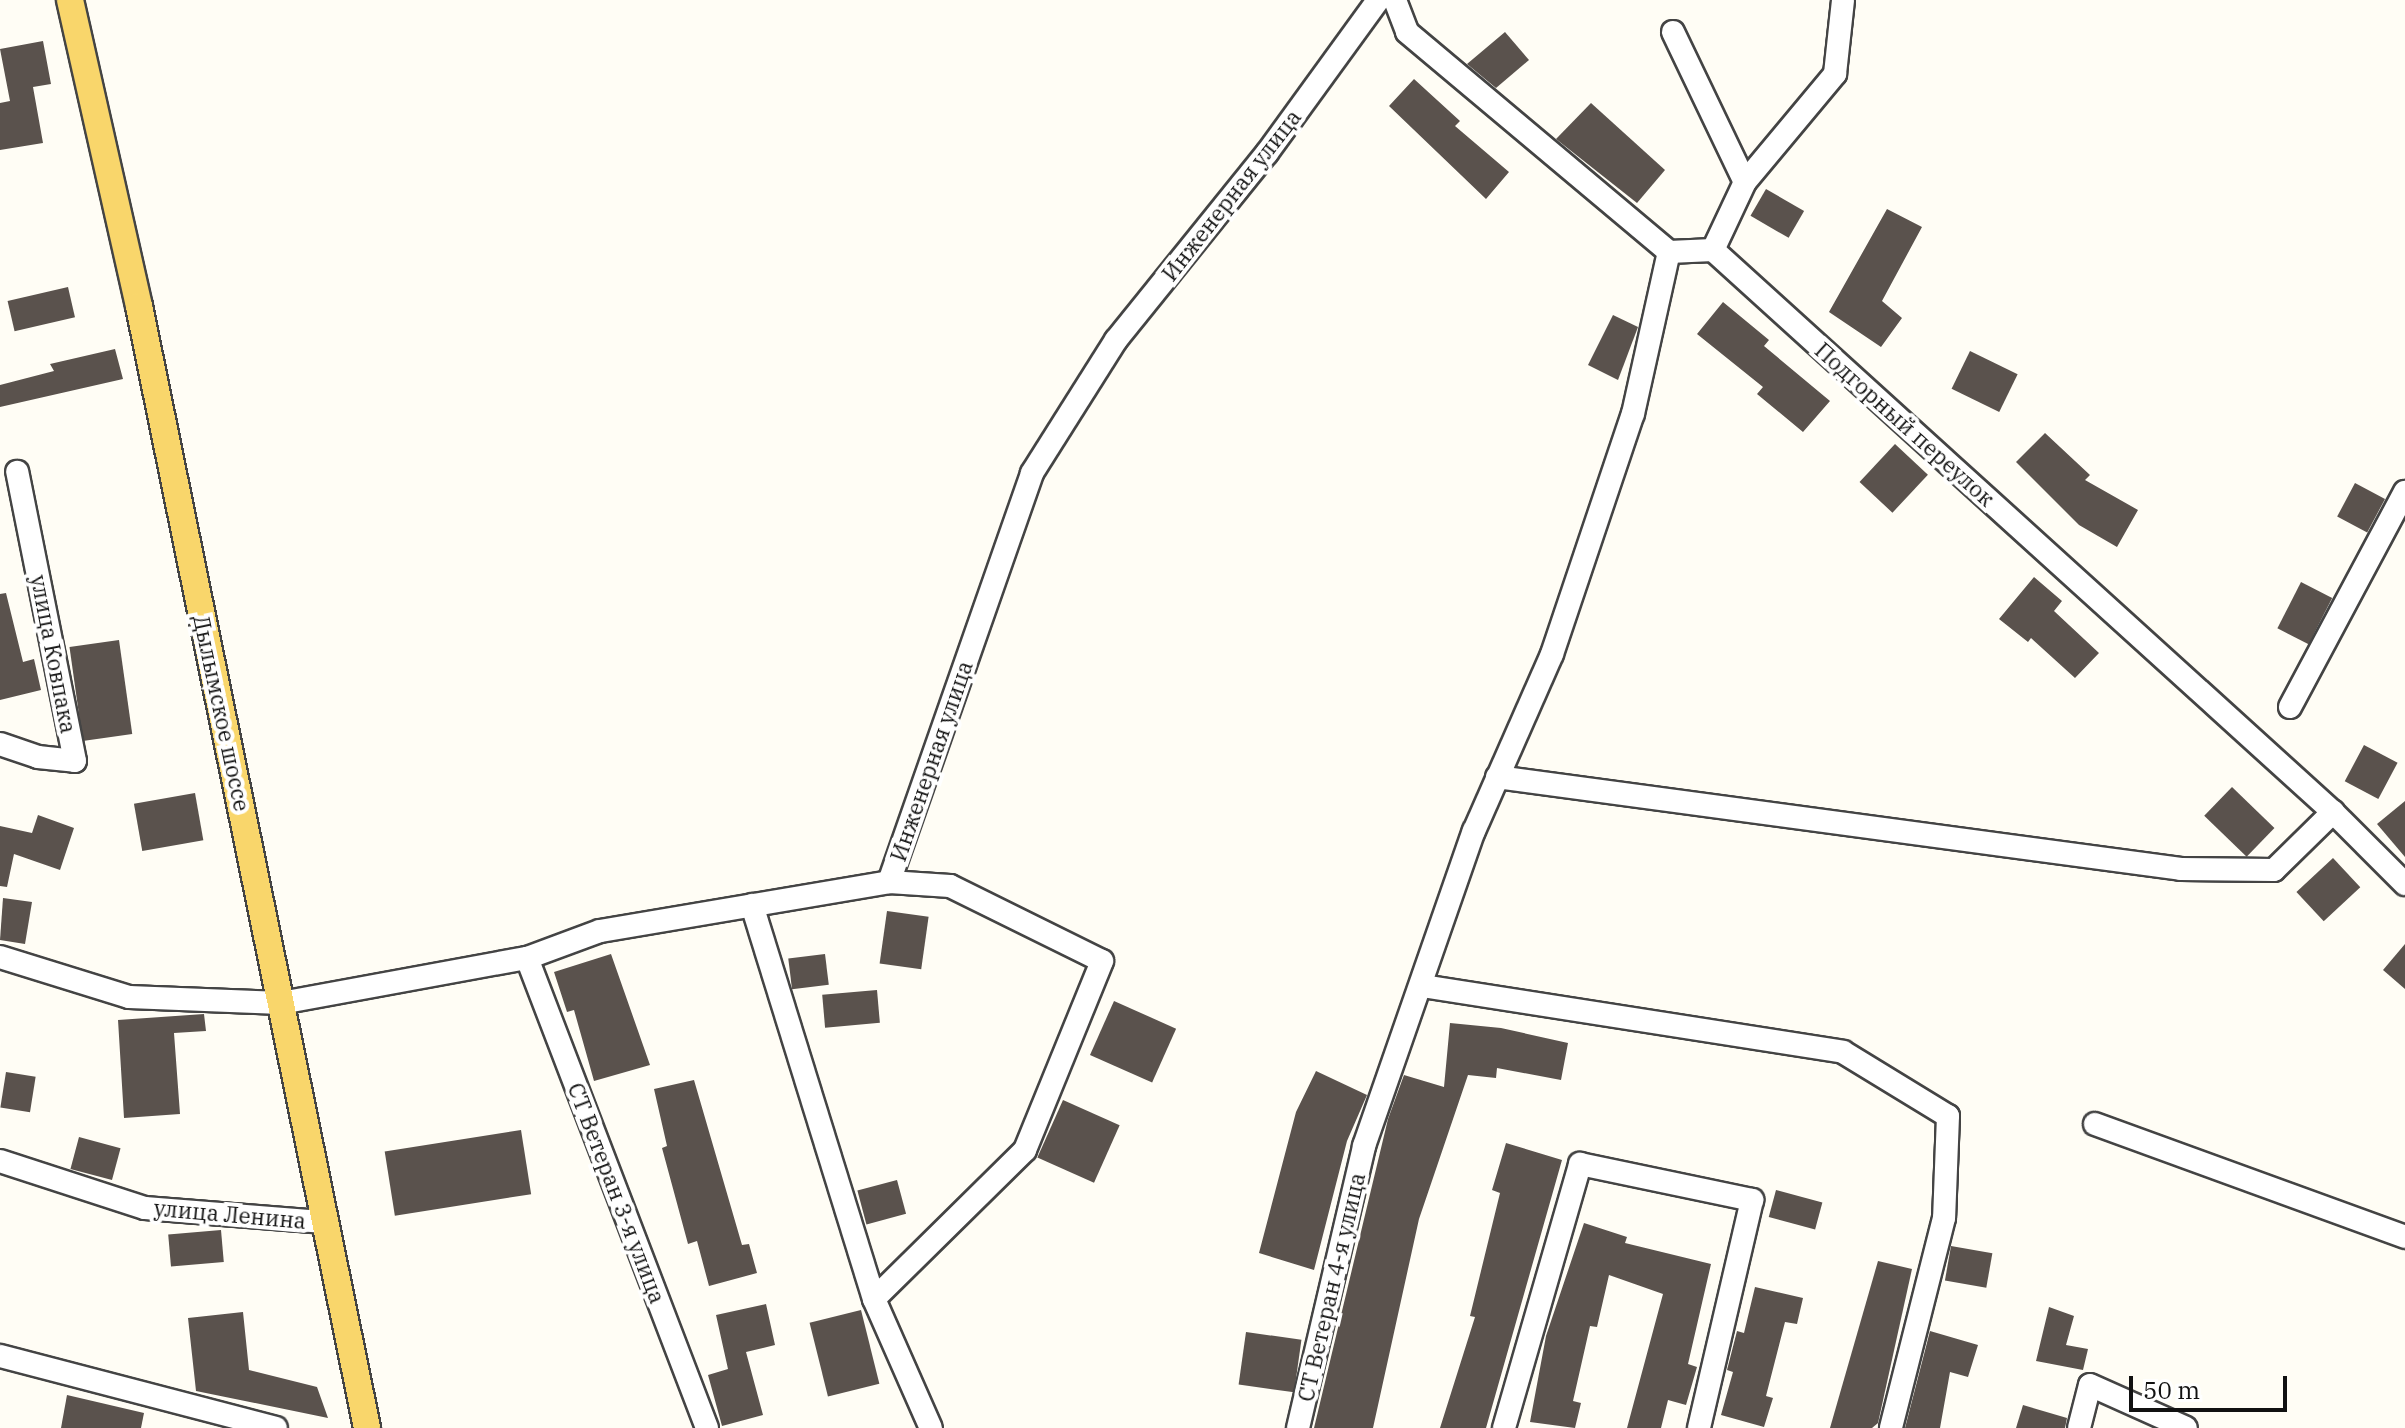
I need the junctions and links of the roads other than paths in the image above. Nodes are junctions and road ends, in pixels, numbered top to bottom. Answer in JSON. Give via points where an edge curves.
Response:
{"nodes":[{"id":1,"x":70,"y":0,"type":"edge"},
{"id":2,"x":1378,"y":0,"type":"edge"},
{"id":3,"x":1395,"y":0,"type":"edge"},
{"id":4,"x":1843,"y":0,"type":"edge"},
{"id":5,"x":1673,"y":32,"type":"dead end"},
{"id":6,"x":1745,"y":182,"type":"junction"},
{"id":7,"x":1713,"y":250,"type":"junction"},
{"id":8,"x":1669,"y":252,"type":"junction"},
{"id":9,"x":17,"y":472,"type":"dead end"},
{"id":10,"x":2405,"y":492,"type":"edge"},
{"id":11,"x":2290,"y":707,"type":"dead end"},
{"id":12,"x":0,"y":744,"type":"edge"},
{"id":13,"x":1497,"y":777,"type":"junction"},
{"id":14,"x":2333,"y":812,"type":"junction"},
{"id":15,"x":889,"y":882,"type":"junction"},
{"id":16,"x":2405,"y":884,"type":"edge"},
{"id":17,"x":752,"y":905,"type":"junction"},
{"id":18,"x":0,"y":957,"type":"edge"},
{"id":19,"x":527,"y":958,"type":"junction"},
{"id":20,"x":1423,"y":986,"type":"junction"},
{"id":21,"x":281,"y":1003,"type":"junction"},
{"id":22,"x":2095,"y":1124,"type":"dead end"},
{"id":23,"x":0,"y":1161,"type":"edge"},
{"id":24,"x":324,"y":1222,"type":"junction"},
{"id":25,"x":2405,"y":1237,"type":"edge"},
{"id":26,"x":874,"y":1299,"type":"junction"},
{"id":27,"x":0,"y":1356,"type":"edge"},
{"id":28,"x":276,"y":1428,"type":"edge"},
{"id":29,"x":367,"y":1428,"type":"edge"},
{"id":30,"x":707,"y":1428,"type":"edge"},
{"id":31,"x":931,"y":1428,"type":"edge"},
{"id":32,"x":1298,"y":1428,"type":"edge"},
{"id":33,"x":1504,"y":1428,"type":"edge"},
{"id":34,"x":1699,"y":1428,"type":"edge"},
{"id":35,"x":1891,"y":1428,"type":"edge"},
{"id":36,"x":2079,"y":1428,"type":"edge"},
{"id":37,"x":2186,"y":1428,"type":"edge"}],
"edges":[{"from":1,"to":21,"type":"main road","name":"Дылымское шоссе","via":[[139,306]]},
{"from":2,"to":15,"type":"street","name":"Инженерная улица","via":[[1267,153],[1116,340],[1032,473]]},
{"from":3,"to":8,"type":"street","via":[[1407,32]]},
{"from":4,"to":6,"type":"street","via":[[1835,74]]},
{"from":5,"to":6,"type":"street"},
{"from":6,"to":7,"type":"street"},
{"from":7,"to":8,"type":"street"},
{"from":7,"to":14,"type":"street","name":"Подгорный переулок"},
{"from":8,"to":13,"type":"street","name":"СТ Ветеран 4-я улица","via":[[1633,414],[1552,654]]},
{"from":9,"to":12,"type":"street","name":"улица Ковпака","via":[[75,761],[38,757]]},
{"from":10,"to":11,"type":"street"},
{"from":13,"to":14,"type":"street","via":[[2181,869],[2274,870]]},
{"from":13,"to":20,"type":"street","name":"СТ Ветеран 4-я улица"},
{"from":14,"to":16,"type":"street","name":"Подгорный переулок"},
{"from":15,"to":17,"type":"street","name":"Инженерная улица"},
{"from":15,"to":26,"type":"street","via":[[950,886],[1102,961],[1025,1150]]},
{"from":17,"to":19,"type":"street","name":"Инженерная улица","via":[[600,931]]},
{"from":17,"to":26,"type":"street"},
{"from":18,"to":21,"type":"street","name":"Инженерная улица","via":[[129,997]]},
{"from":19,"to":21,"type":"street","name":"Инженерная улица"},
{"from":19,"to":30,"type":"street","name":"СТ Ветеран 3-я улица"},
{"from":20,"to":32,"type":"street","name":"СТ Ветеран 4-я улица","via":[[1364,1146]]},
{"from":20,"to":35,"type":"street","via":[[1843,1052],[1948,1116],[1944,1218]]},
{"from":21,"to":24,"type":"main road","name":"Дылымское шоссе"},
{"from":22,"to":25,"type":"street"},
{"from":23,"to":24,"type":"street","name":"улица Ленина","via":[[145,1208]]},
{"from":24,"to":29,"type":"main road","name":"Дылымское шоссе"},
{"from":26,"to":31,"type":"street"},
{"from":27,"to":28,"type":"street"},
{"from":33,"to":34,"type":"street","via":[[1580,1164],[1752,1200]]},
{"from":36,"to":37,"type":"street","via":[[2090,1385]]}]}
